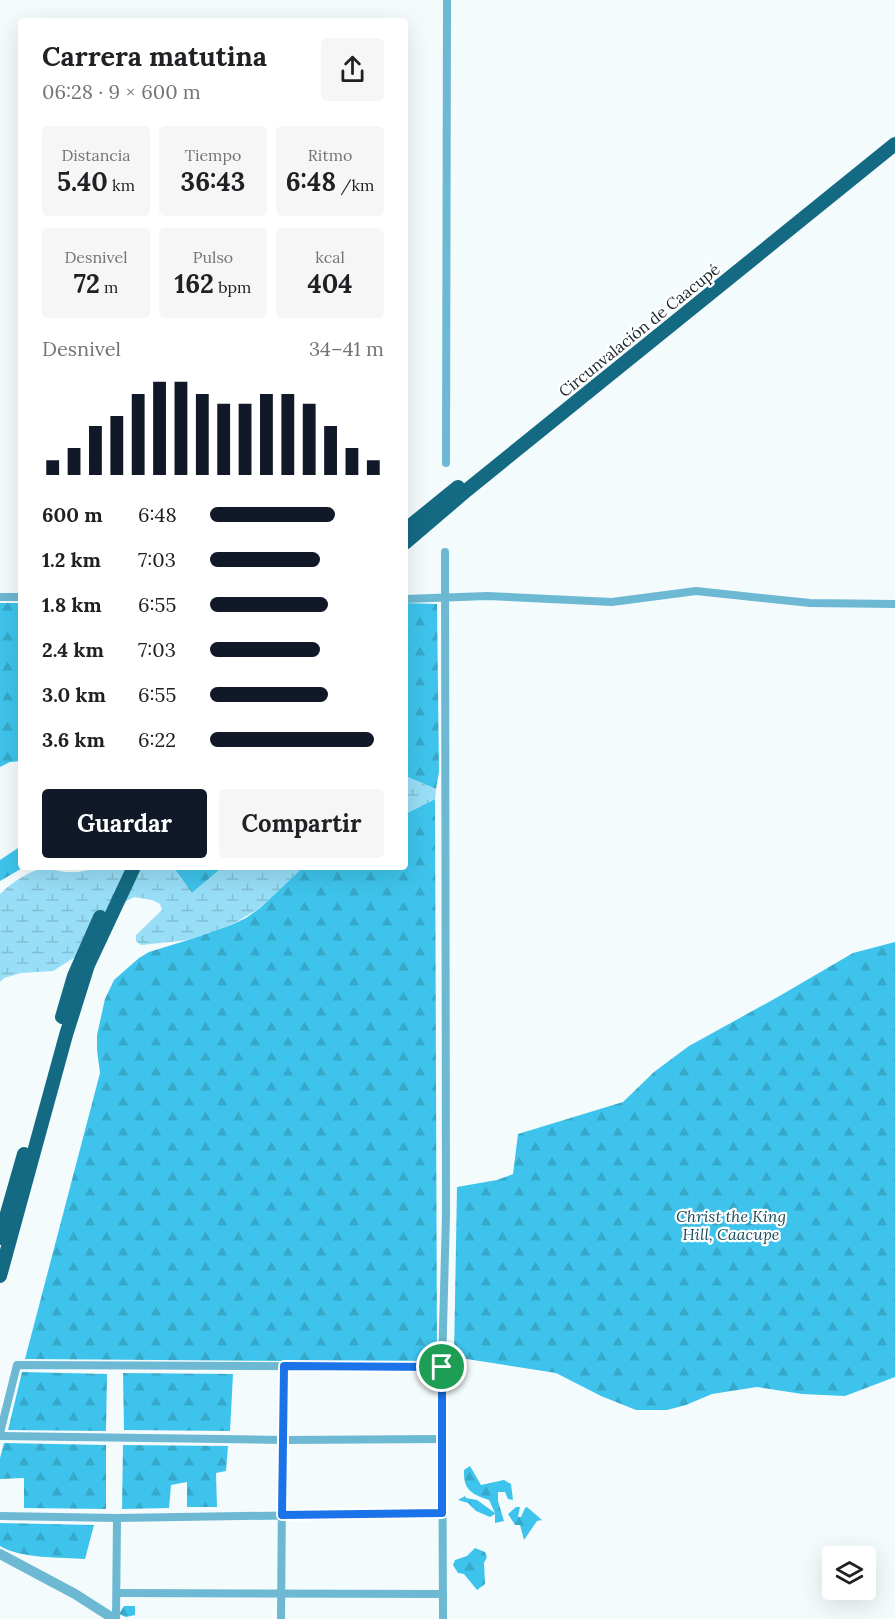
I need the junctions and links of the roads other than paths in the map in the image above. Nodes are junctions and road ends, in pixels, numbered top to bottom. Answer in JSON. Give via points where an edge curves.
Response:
{"nodes":[{"id":1,"x":447,"y":0,"type":"edge"},
{"id":2,"x":895,"y":132,"type":"edge"},
{"id":3,"x":895,"y":144,"type":"edge"},
{"id":4,"x":446,"y":463,"type":"dead end"},
{"id":5,"x":408,"y":528,"type":"edge"},
{"id":6,"x":408,"y":540,"type":"edge"},
{"id":7,"x":445,"y":552,"type":"dead end"},
{"id":8,"x":0,"y":597,"type":"edge"},
{"id":9,"x":18,"y":597,"type":"edge"},
{"id":10,"x":408,"y":598,"type":"edge"},
{"id":11,"x":445,"y":599,"type":"junction"},
{"id":12,"x":895,"y":604,"type":"edge"},
{"id":13,"x":124,"y":870,"type":"edge"},
{"id":14,"x":133,"y":870,"type":"edge"},
{"id":15,"x":0,"y":1238,"type":"edge"},
{"id":16,"x":0,"y":1276,"type":"edge"},
{"id":17,"x":284,"y":1366,"type":"junction"},
{"id":18,"x":442,"y":1367,"type":"junction"},
{"id":19,"x":0,"y":1435,"type":"edge"},
{"id":20,"x":442,"y":1439,"type":"junction"},
{"id":21,"x":283,"y":1440,"type":"junction"},
{"id":22,"x":442,"y":1513,"type":"junction"},
{"id":23,"x":282,"y":1515,"type":"junction"},
{"id":24,"x":0,"y":1516,"type":"edge"},
{"id":25,"x":117,"y":1518,"type":"junction"},
{"id":26,"x":0,"y":1554,"type":"edge"},
{"id":27,"x":117,"y":1593,"type":"junction"},
{"id":28,"x":282,"y":1593,"type":"junction"},
{"id":29,"x":443,"y":1594,"type":"junction"},
{"id":30,"x":115,"y":1619,"type":"edge"},
{"id":31,"x":281,"y":1619,"type":"edge"},
{"id":32,"x":443,"y":1619,"type":"edge"}],
"edges":[{"from":1,"to":4,"type":"street"},
{"from":2,"to":5,"type":"highway","name":"Circunvalación de Caacupé"},
{"from":3,"to":6,"type":"highway","name":"Circunvalación de Caacupé"},
{"from":7,"to":11,"type":"street"},
{"from":8,"to":9,"type":"street"},
{"from":10,"to":11,"type":"street"},
{"from":11,"to":12,"type":"street","via":[[487,596],[612,602],[696,591],[810,603]]},
{"from":11,"to":18,"type":"street","via":[[446,1215]]},
{"from":13,"to":15,"type":"highway","via":[[74,976]]},
{"from":14,"to":16,"type":"highway","via":[[88,965]]},
{"from":17,"to":18,"type":"street"},
{"from":17,"to":19,"type":"street","via":[[17,1365]]},
{"from":17,"to":21,"type":"street"},
{"from":18,"to":20,"type":"street"},
{"from":19,"to":21,"type":"street"},
{"from":20,"to":21,"type":"street"},
{"from":20,"to":22,"type":"street"},
{"from":21,"to":23,"type":"street"},
{"from":22,"to":23,"type":"street"},
{"from":22,"to":29,"type":"street"},
{"from":23,"to":25,"type":"street"},
{"from":23,"to":28,"type":"street"},
{"from":24,"to":25,"type":"street"},
{"from":25,"to":27,"type":"street"},
{"from":26,"to":30,"type":"street"},
{"from":27,"to":28,"type":"street"},
{"from":27,"to":30,"type":"street"},
{"from":28,"to":29,"type":"street"},
{"from":28,"to":31,"type":"street"},
{"from":29,"to":32,"type":"street"}]}
